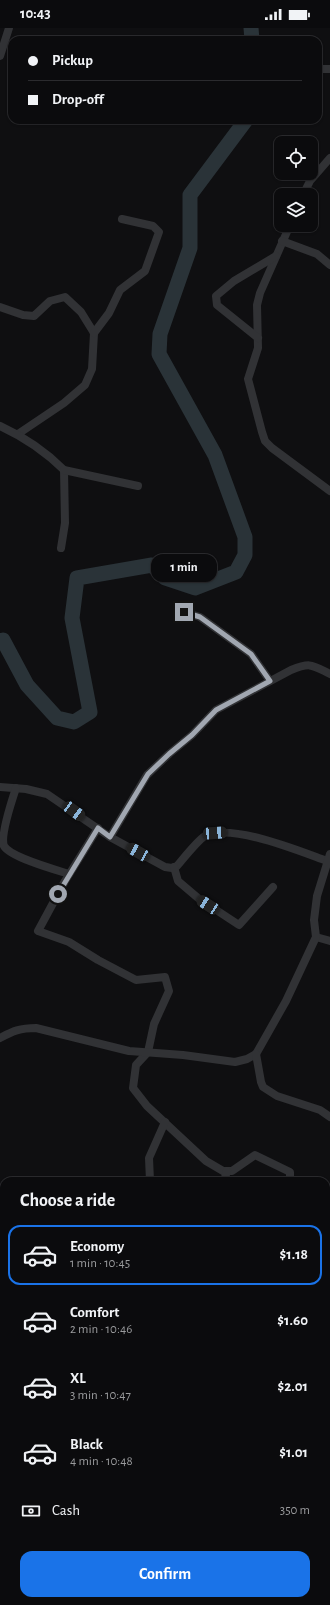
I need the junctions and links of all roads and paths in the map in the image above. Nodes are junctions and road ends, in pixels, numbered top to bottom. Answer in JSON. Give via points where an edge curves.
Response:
{"nodes":[{"id":1,"x":9,"y":28,"type":"edge"},
{"id":2,"x":0,"y":56,"type":"edge"},
{"id":3,"x":329,"y":161,"type":"edge"},
{"id":4,"x":306,"y":188,"type":"edge"},
{"id":5,"x":122,"y":219,"type":"dead end"},
{"id":6,"x":287,"y":232,"type":"edge"},
{"id":7,"x":282,"y":242,"type":"junction"},
{"id":8,"x":276,"y":256,"type":"junction"},
{"id":9,"x":330,"y":264,"type":"edge"},
{"id":10,"x":0,"y":307,"type":"edge"},
{"id":11,"x":94,"y":333,"type":"junction"},
{"id":12,"x":258,"y":338,"type":"junction"},
{"id":13,"x":0,"y":426,"type":"edge"},
{"id":14,"x":18,"y":434,"type":"junction"},
{"id":15,"x":64,"y":470,"type":"junction"},
{"id":16,"x":138,"y":486,"type":"dead end"},
{"id":17,"x":330,"y":491,"type":"edge"},
{"id":18,"x":62,"y":548,"type":"dead end"},
{"id":19,"x":184,"y":612,"type":"dead end"},
{"id":20,"x":330,"y":674,"type":"edge"},
{"id":21,"x":270,"y":681,"type":"junction"},
{"id":22,"x":0,"y":787,"type":"edge"},
{"id":23,"x":16,"y":788,"type":"junction"},
{"id":24,"x":98,"y":828,"type":"junction"},
{"id":25,"x":110,"y":837,"type":"junction"},
{"id":26,"x":328,"y":858,"type":"edge"},
{"id":27,"x":174,"y":867,"type":"junction"},
{"id":28,"x":70,"y":874,"type":"junction"},
{"id":29,"x":273,"y":887,"type":"dead end"},
{"id":30,"x":316,"y":937,"type":"junction"},
{"id":31,"x":330,"y":941,"type":"edge"},
{"id":32,"x":0,"y":1038,"type":"edge"},
{"id":33,"x":148,"y":1052,"type":"junction"},
{"id":34,"x":256,"y":1054,"type":"junction"},
{"id":35,"x":330,"y":1116,"type":"edge"},
{"id":36,"x":164,"y":1122,"type":"junction"},
{"id":37,"x":227,"y":1171,"type":"junction"},
{"id":38,"x":150,"y":1177,"type":"edge"},
{"id":39,"x":225,"y":1177,"type":"edge"},
{"id":40,"x":290,"y":1177,"type":"edge"}],
"edges":[{"from":1,"to":2,"type":"street"},
{"from":3,"to":4,"type":"street"},
{"from":5,"to":11,"type":"street","via":[[153,226],[159,232],[145,271],[120,290],[109,313]]},
{"from":6,"to":7,"type":"street"},
{"from":7,"to":8,"type":"street"},
{"from":7,"to":9,"type":"street","via":[[317,254]]},
{"from":8,"to":12,"type":"street","via":[[257,306]]},
{"from":8,"to":12,"type":"street","via":[[234,281],[216,296],[218,305]]},
{"from":10,"to":11,"type":"street","via":[[22,315],[34,316],[50,301],[65,297],[81,312]]},
{"from":11,"to":14,"type":"street","via":[[92,369],[85,385]]},
{"from":12,"to":17,"type":"street","via":[[258,348],[248,379],[265,441]]},
{"from":13,"to":14,"type":"street"},
{"from":14,"to":15,"type":"street","via":[[48,454]]},
{"from":15,"to":16,"type":"street"},
{"from":15,"to":18,"type":"street","via":[[65,523]]},
{"from":19,"to":21,"type":"street","via":[[200,617],[251,654]]},
{"from":20,"to":21,"type":"street","via":[[312,665],[303,665]]},
{"from":21,"to":25,"type":"street","via":[[216,710],[148,774]]},
{"from":22,"to":23,"type":"street"},
{"from":23,"to":24,"type":"street","via":[[48,794]]},
{"from":23,"to":28,"type":"street","via":[[3,836],[4,846],[13,855]]},
{"from":24,"to":25,"type":"street"},
{"from":24,"to":28,"type":"street"},
{"from":25,"to":27,"type":"street","via":[[165,868]]},
{"from":26,"to":27,"type":"street","via":[[229,832],[204,837],[178,866]]},
{"from":26,"to":30,"type":"street","via":[[317,896],[314,920]]},
{"from":27,"to":29,"type":"street","via":[[178,881],[198,898],[239,925]]},
{"from":28,"to":33,"type":"street","via":[[38,931],[69,942],[136,980],[165,976],[169,991],[154,1024]]},
{"from":30,"to":31,"type":"street"},
{"from":30,"to":34,"type":"street","via":[[286,1001]]},
{"from":32,"to":33,"type":"street","via":[[22,1028],[36,1028],[129,1050]]},
{"from":33,"to":34,"type":"street","via":[[235,1062]]},
{"from":33,"to":36,"type":"street","via":[[136,1065],[134,1088],[146,1106]]},
{"from":34,"to":35,"type":"street","via":[[263,1087],[277,1096],[320,1110]]},
{"from":36,"to":37,"type":"street","via":[[206,1161]]},
{"from":36,"to":38,"type":"street","via":[[149,1158]]},
{"from":37,"to":39,"type":"street"},
{"from":37,"to":40,"type":"street","via":[[232,1171],[255,1155],[290,1172]]}]}
